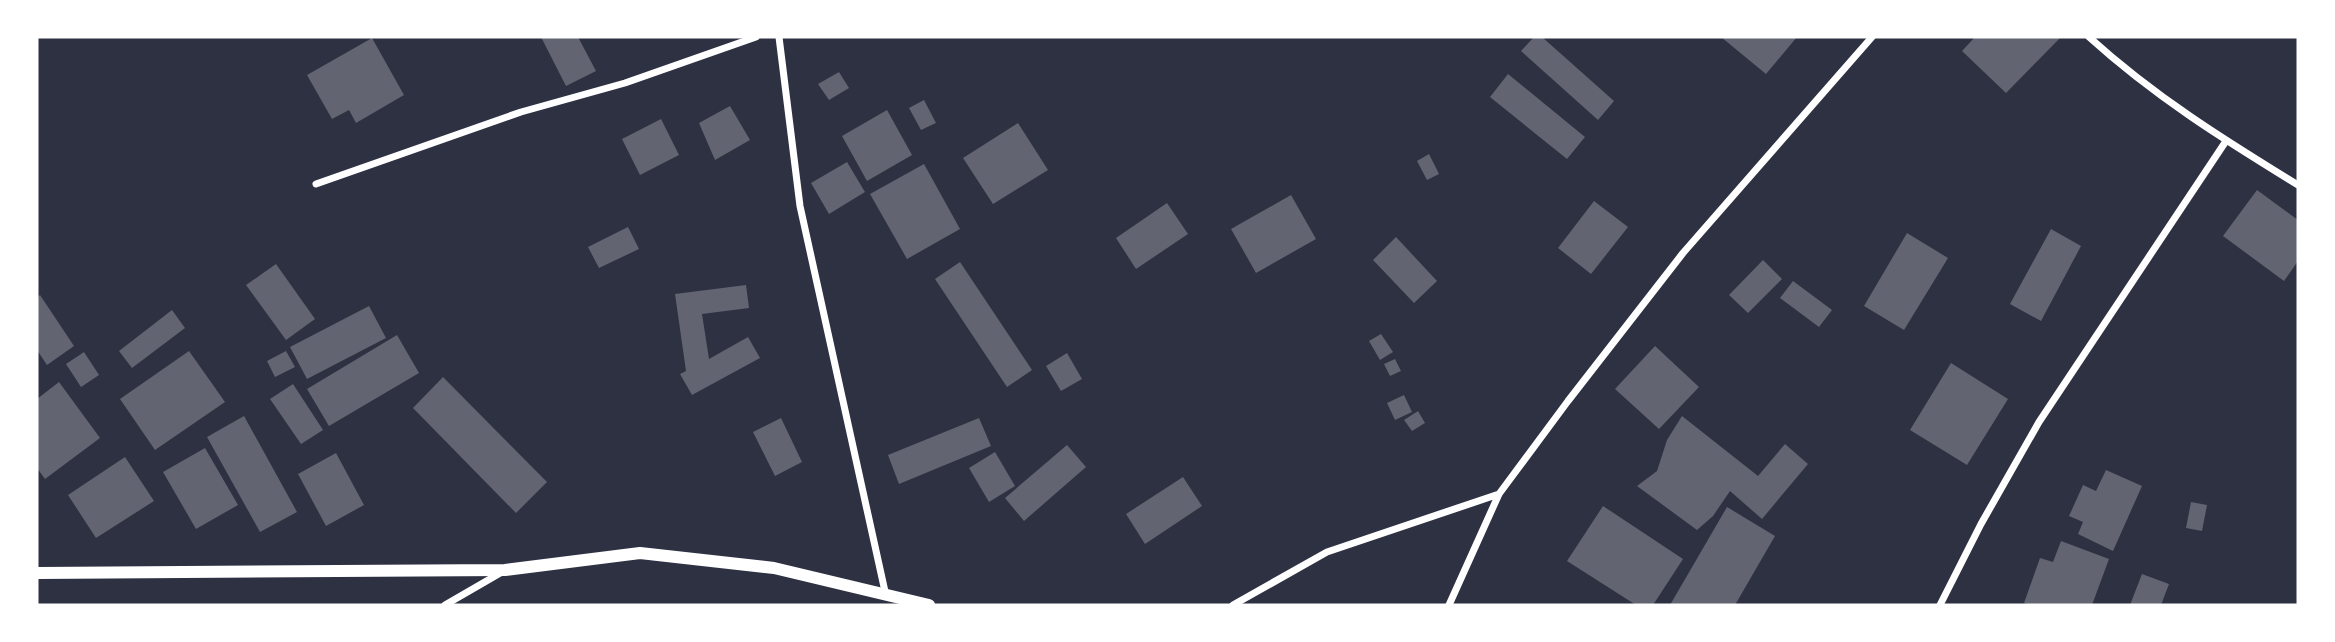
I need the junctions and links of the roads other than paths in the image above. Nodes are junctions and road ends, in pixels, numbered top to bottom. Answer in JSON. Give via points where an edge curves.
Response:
{"nodes":[{"id":1,"x":756,"y":37,"type":"edge"},
{"id":2,"x":779,"y":37,"type":"edge"},
{"id":3,"x":1872,"y":37,"type":"edge"},
{"id":4,"x":2089,"y":37,"type":"edge"},
{"id":5,"x":2226,"y":141,"type":"junction"},
{"id":6,"x":316,"y":184,"type":"dead end"},
{"id":7,"x":2298,"y":185,"type":"edge"},
{"id":8,"x":1499,"y":494,"type":"junction"},
{"id":9,"x":505,"y":570,"type":"junction"},
{"id":10,"x":37,"y":573,"type":"edge"},
{"id":11,"x":886,"y":597,"type":"junction"},
{"id":12,"x":445,"y":605,"type":"edge"},
{"id":13,"x":929,"y":605,"type":"edge"},
{"id":14,"x":1233,"y":605,"type":"edge"},
{"id":15,"x":1449,"y":605,"type":"edge"},
{"id":16,"x":1940,"y":605,"type":"edge"}],
"edges":[{"from":1,"to":6,"type":"street"},
{"from":2,"to":11,"type":"street","via":[[800,206]]},
{"from":3,"to":8,"type":"street","via":[[1683,253]]},
{"from":4,"to":5,"type":"street","via":[[2128,72]]},
{"from":5,"to":7,"type":"street"},
{"from":5,"to":16,"type":"street","via":[[2039,422]]},
{"from":8,"to":14,"type":"street","via":[[1327,552]]},
{"from":8,"to":15,"type":"street"},
{"from":9,"to":10,"type":"street"},
{"from":9,"to":11,"type":"street","via":[[640,553],[774,568]]},
{"from":9,"to":12,"type":"street"},
{"from":11,"to":13,"type":"street"}]}
